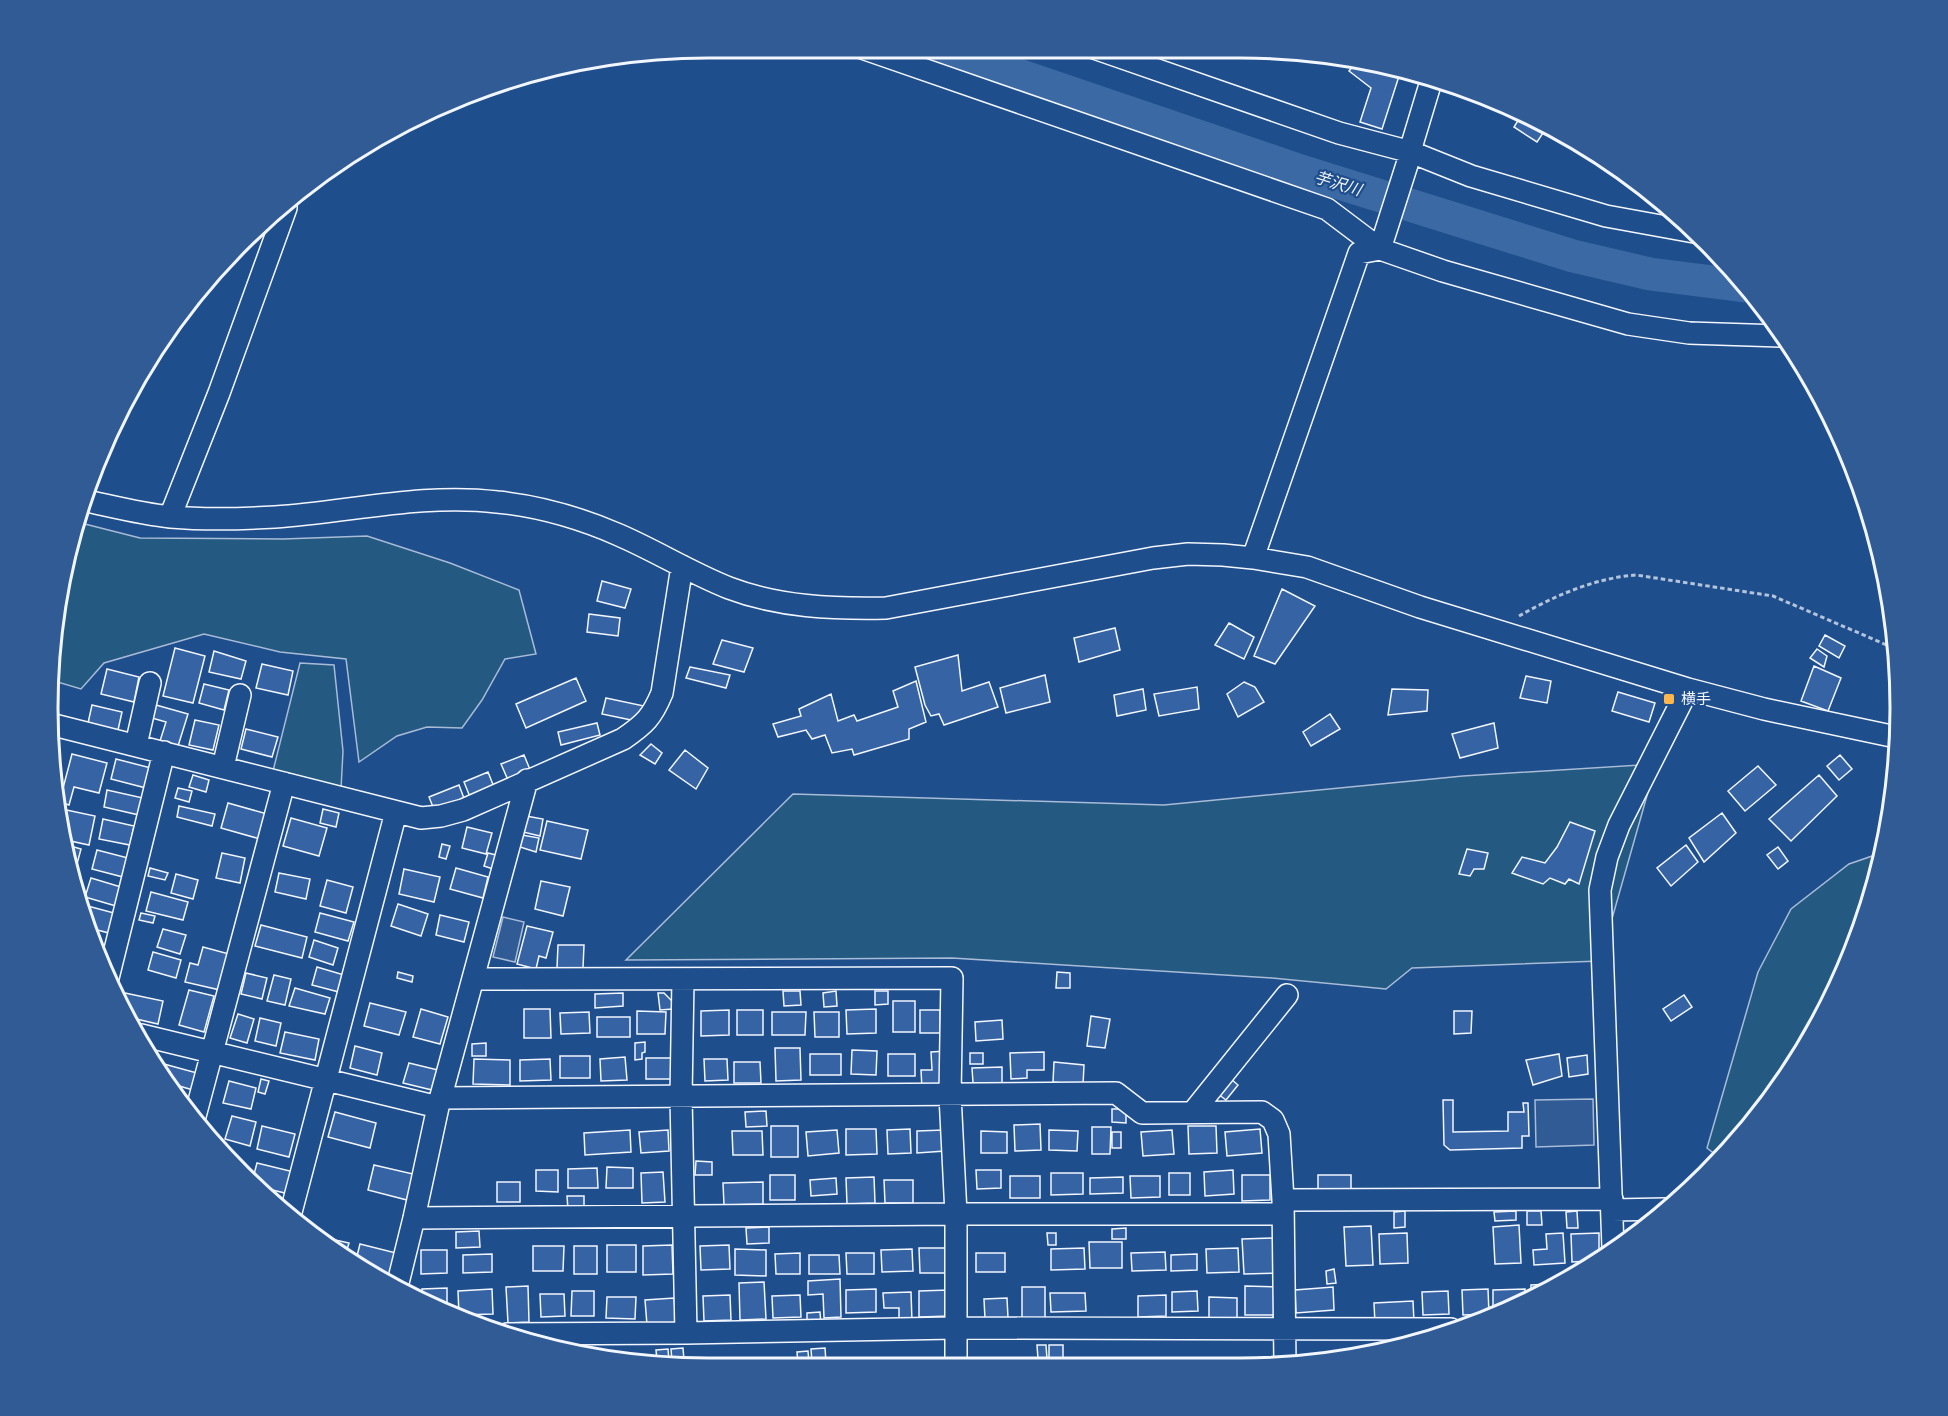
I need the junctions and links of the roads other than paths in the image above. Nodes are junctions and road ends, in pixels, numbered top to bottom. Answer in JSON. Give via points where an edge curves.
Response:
{"nodes":[{"id":1,"x":893,"y":59,"type":"edge"},
{"id":2,"x":1126,"y":59,"type":"edge"},
{"id":3,"x":1429,"y":87,"type":"edge"},
{"id":4,"x":1411,"y":152,"type":"junction"},
{"id":5,"x":282,"y":218,"type":"edge"},
{"id":6,"x":1679,"y":230,"type":"edge"},
{"id":7,"x":1380,"y":249,"type":"junction"},
{"id":8,"x":1772,"y":336,"type":"edge"},
{"id":9,"x":92,"y":502,"type":"edge"},
{"id":10,"x":170,"y":517,"type":"junction"},
{"id":11,"x":1253,"y":558,"type":"junction"},
{"id":12,"x":682,"y":566,"type":"junction"},
{"id":13,"x":150,"y":683,"type":"dead end"},
{"id":14,"x":1688,"y":689,"type":"junction"},
{"id":15,"x":240,"y":695,"type":"dead end"},
{"id":16,"x":59,"y":731,"type":"edge"},
{"id":17,"x":1889,"y":735,"type":"edge"},
{"id":18,"x":136,"y":745,"type":"junction"},
{"id":19,"x":164,"y":752,"type":"junction"},
{"id":20,"x":224,"y":767,"type":"junction"},
{"id":21,"x":527,"y":780,"type":"junction"},
{"id":22,"x":284,"y":783,"type":"junction"},
{"id":23,"x":396,"y":812,"type":"junction"},
{"id":24,"x":111,"y":964,"type":"edge"},
{"id":25,"x":683,"y":979,"type":"junction"},
{"id":26,"x":473,"y":980,"type":"junction"},
{"id":27,"x":1287,"y":995,"type":"dead end"},
{"id":28,"x":148,"y":1037,"type":"edge"},
{"id":29,"x":212,"y":1051,"type":"junction"},
{"id":30,"x":325,"y":1081,"type":"junction"},
{"id":31,"x":950,"y":1095,"type":"junction"},
{"id":32,"x":681,"y":1097,"type":"junction"},
{"id":33,"x":439,"y":1102,"type":"junction"},
{"id":34,"x":197,"y":1108,"type":"edge"},
{"id":35,"x":1193,"y":1112,"type":"junction"},
{"id":36,"x":1612,"y":1204,"type":"junction"},
{"id":37,"x":293,"y":1206,"type":"edge"},
{"id":38,"x":1283,"y":1207,"type":"junction"},
{"id":39,"x":1654,"y":1208,"type":"edge"},
{"id":40,"x":956,"y":1214,"type":"junction"},
{"id":41,"x":685,"y":1216,"type":"junction"},
{"id":42,"x":414,"y":1218,"type":"junction"},
{"id":43,"x":1613,"y":1239,"type":"edge"},
{"id":44,"x":399,"y":1279,"type":"edge"},
{"id":45,"x":955,"y":1328,"type":"junction"},
{"id":46,"x":1285,"y":1329,"type":"junction"},
{"id":47,"x":1428,"y":1329,"type":"edge"},
{"id":48,"x":686,"y":1334,"type":"junction"},
{"id":49,"x":543,"y":1336,"type":"edge"},
{"id":50,"x":1285,"y":1356,"type":"edge"},
{"id":51,"x":956,"y":1358,"type":"edge"}],
"edges":[{"from":1,"to":7,"type":"street","via":[[1328,209]]},
{"from":2,"to":4,"type":"street","via":[[1339,133]]},
{"from":3,"to":4,"type":"street"},
{"from":4,"to":6,"type":"street","via":[[1471,176],[1606,216]]},
{"from":4,"to":7,"type":"street"},
{"from":5,"to":10,"type":"street"},
{"from":7,"to":8,"type":"street","via":[[1628,324],[1689,333]]},
{"from":7,"to":11,"type":"street","via":[[1359,253]]},
{"from":9,"to":10,"type":"street"},
{"from":10,"to":12,"type":"street","via":[[276,516],[435,500],[496,502],[573,518],[620,535]]},
{"from":11,"to":12,"type":"street","via":[[1188,554],[1153,558],[886,608],[845,609],[765,598],[730,588]]},
{"from":11,"to":14,"type":"street","via":[[1307,567],[1497,632]]},
{"from":12,"to":21,"type":"street","via":[[663,693],[655,711],[623,739]]},
{"from":13,"to":18,"type":"street"},
{"from":14,"to":17,"type":"street"},
{"from":14,"to":36,"type":"street","via":[[1619,825],[1600,890]]},
{"from":15,"to":20,"type":"street"},
{"from":16,"to":18,"type":"street"},
{"from":18,"to":19,"type":"street"},
{"from":19,"to":20,"type":"street"},
{"from":19,"to":24,"type":"street"},
{"from":20,"to":22,"type":"street"},
{"from":21,"to":23,"type":"street","via":[[441,816],[421,818]]},
{"from":21,"to":26,"type":"street"},
{"from":22,"to":23,"type":"street"},
{"from":22,"to":29,"type":"street"},
{"from":23,"to":30,"type":"street"},
{"from":25,"to":26,"type":"street"},
{"from":25,"to":31,"type":"street","via":[[952,978]]},
{"from":25,"to":32,"type":"street"},
{"from":26,"to":33,"type":"street"},
{"from":27,"to":35,"type":"street"},
{"from":28,"to":29,"type":"street"},
{"from":29,"to":30,"type":"street"},
{"from":29,"to":34,"type":"street"},
{"from":30,"to":33,"type":"street"},
{"from":30,"to":37,"type":"street"},
{"from":31,"to":32,"type":"street"},
{"from":31,"to":35,"type":"street","via":[[1116,1093],[1142,1113]]},
{"from":31,"to":40,"type":"street"},
{"from":32,"to":33,"type":"street"},
{"from":32,"to":41,"type":"street"},
{"from":33,"to":42,"type":"street"},
{"from":35,"to":38,"type":"street","via":[[1262,1112],[1274,1120],[1279,1134]]},
{"from":36,"to":38,"type":"street"},
{"from":36,"to":39,"type":"street"},
{"from":36,"to":43,"type":"street"},
{"from":38,"to":40,"type":"street"},
{"from":38,"to":46,"type":"street"},
{"from":40,"to":41,"type":"street"},
{"from":40,"to":45,"type":"street"},
{"from":41,"to":42,"type":"street"},
{"from":41,"to":48,"type":"street"},
{"from":42,"to":44,"type":"street"},
{"from":45,"to":46,"type":"street"},
{"from":45,"to":48,"type":"street"},
{"from":45,"to":51,"type":"street"},
{"from":46,"to":47,"type":"street"},
{"from":46,"to":50,"type":"street"},
{"from":48,"to":49,"type":"street"}]}
